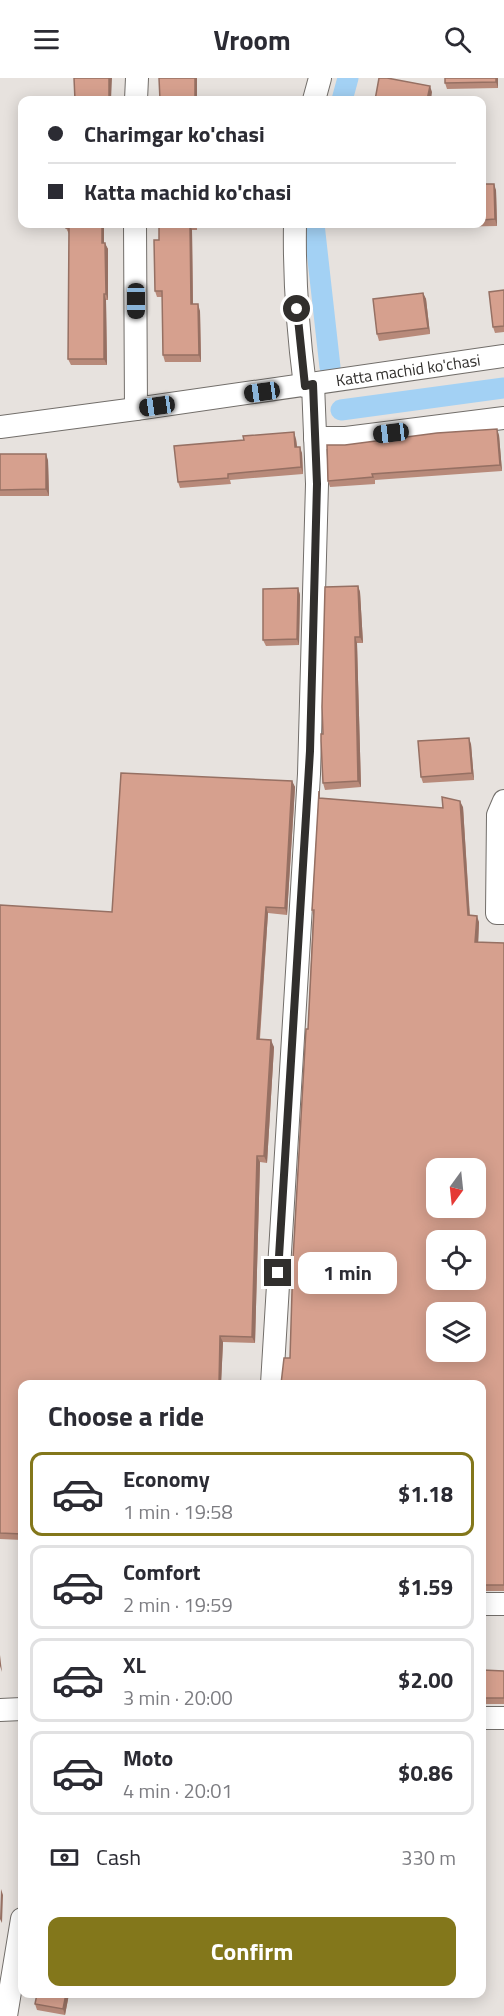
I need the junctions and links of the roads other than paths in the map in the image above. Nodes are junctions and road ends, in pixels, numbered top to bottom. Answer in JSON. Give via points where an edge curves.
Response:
{"nodes":[{"id":1,"x":137,"y":78,"type":"edge"},
{"id":2,"x":320,"y":78,"type":"edge"},
{"id":3,"x":136,"y":96,"type":"edge"},
{"id":4,"x":315,"y":96,"type":"edge"},
{"id":5,"x":135,"y":228,"type":"edge"},
{"id":6,"x":295,"y":228,"type":"edge"},
{"id":7,"x":504,"y":356,"type":"edge"},
{"id":8,"x":309,"y":385,"type":"junction"},
{"id":9,"x":136,"y":410,"type":"junction"},
{"id":10,"x":504,"y":418,"type":"edge"},
{"id":11,"x":0,"y":427,"type":"edge"},
{"id":12,"x":315,"y":438,"type":"junction"},
{"id":13,"x":504,"y":801,"type":"edge"},
{"id":14,"x":504,"y":913,"type":"edge"},
{"id":15,"x":272,"y":1380,"type":"edge"},
{"id":16,"x":486,"y":1604,"type":"edge"},
{"id":17,"x":504,"y":1604,"type":"edge"},
{"id":18,"x":18,"y":1709,"type":"edge"},
{"id":19,"x":0,"y":1710,"type":"edge"},
{"id":20,"x":486,"y":1718,"type":"edge"},
{"id":21,"x":504,"y":1718,"type":"edge"},
{"id":22,"x":18,"y":1943,"type":"edge"},
{"id":23,"x":6,"y":2016,"type":"edge"}],
"edges":[{"from":1,"to":3,"type":"street"},
{"from":2,"to":4,"type":"street"},
{"from":5,"to":9,"type":"street"},
{"from":6,"to":8,"type":"street","via":[[300,347]]},
{"from":7,"to":8,"type":"street","name":"Katta machid ko'chasi"},
{"from":8,"to":9,"type":"street","name":"Katta machid ko'chasi"},
{"from":8,"to":12,"type":"street","name":"Katta machid ko'chasi"},
{"from":9,"to":11,"type":"street","name":"Katta machid ko'chasi"},
{"from":10,"to":12,"type":"street","via":[[346,438]]},
{"from":12,"to":15,"type":"street","name":"Katta machid ko'chasi","via":[[309,774]]},
{"from":13,"to":14,"type":"street","via":[[498,815],[497,913]]},
{"from":16,"to":17,"type":"street"},
{"from":18,"to":19,"type":"street"},
{"from":20,"to":21,"type":"street"},
{"from":22,"to":23,"type":"street"}]}
